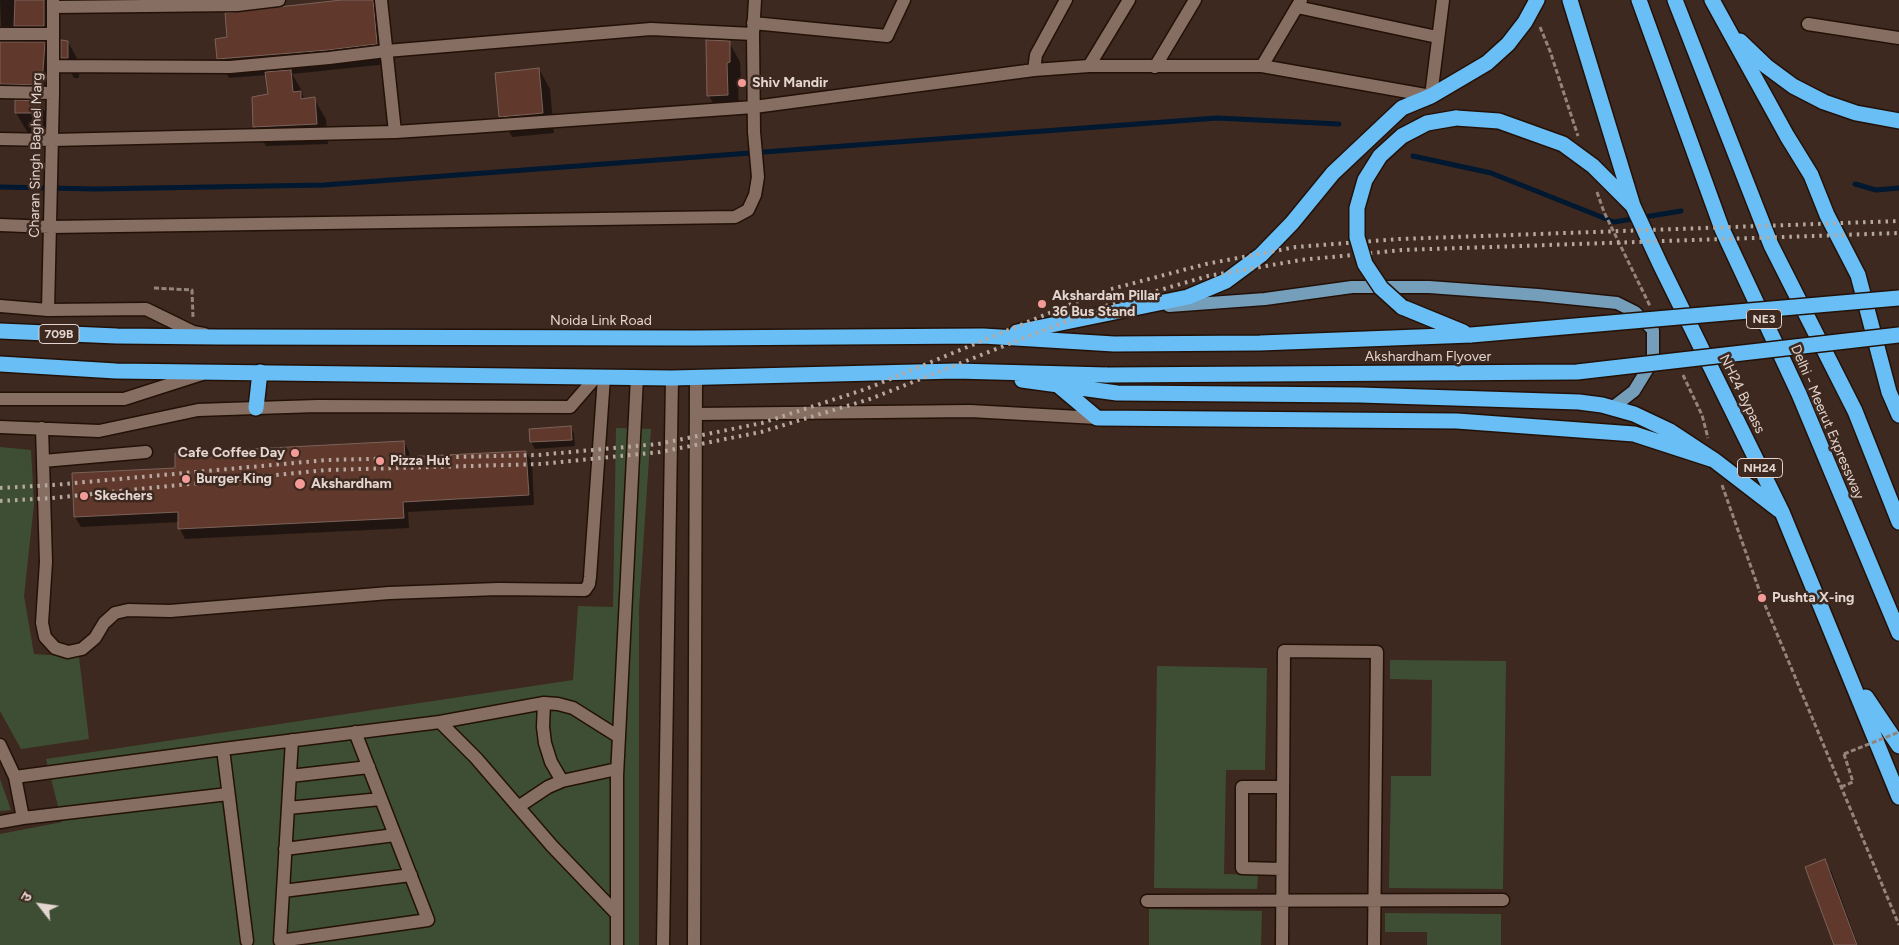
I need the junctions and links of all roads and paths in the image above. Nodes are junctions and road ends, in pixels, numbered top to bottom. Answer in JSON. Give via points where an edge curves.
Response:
{"nodes":[{"id":1,"x":278,"y":0,"type":"edge"},
{"id":2,"x":380,"y":0,"type":"edge"},
{"id":3,"x":755,"y":0,"type":"edge"},
{"id":4,"x":904,"y":0,"type":"edge"},
{"id":5,"x":1066,"y":0,"type":"edge"},
{"id":6,"x":1129,"y":0,"type":"edge"},
{"id":7,"x":1195,"y":0,"type":"edge"},
{"id":8,"x":1443,"y":0,"type":"edge"},
{"id":9,"x":1570,"y":0,"type":"edge"},
{"id":10,"x":1639,"y":0,"type":"edge"},
{"id":11,"x":1676,"y":0,"type":"edge"},
{"id":12,"x":1712,"y":0,"type":"edge"},
{"id":13,"x":1299,"y":3,"type":"edge"},
{"id":14,"x":53,"y":4,"type":"edge"},
{"id":15,"x":1534,"y":5,"type":"edge"},
{"id":16,"x":1721,"y":16,"type":"junction"},
{"id":17,"x":1808,"y":24,"type":"dead end"},
{"id":18,"x":753,"y":28,"type":"junction"},
{"id":19,"x":0,"y":34,"type":"edge"},
{"id":20,"x":53,"y":34,"type":"junction"},
{"id":21,"x":1437,"y":37,"type":"junction"},
{"id":22,"x":1899,"y":38,"type":"edge"},
{"id":23,"x":386,"y":51,"type":"junction"},
{"id":24,"x":53,"y":66,"type":"junction"},
{"id":25,"x":1089,"y":66,"type":"junction"},
{"id":26,"x":1262,"y":66,"type":"junction"},
{"id":27,"x":1155,"y":67,"type":"junction"},
{"id":28,"x":1034,"y":70,"type":"junction"},
{"id":29,"x":0,"y":92,"type":"edge"},
{"id":30,"x":54,"y":93,"type":"junction"},
{"id":31,"x":1431,"y":96,"type":"junction"},
{"id":32,"x":754,"y":107,"type":"junction"},
{"id":33,"x":1899,"y":121,"type":"edge"},
{"id":34,"x":395,"y":132,"type":"junction"},
{"id":35,"x":0,"y":139,"type":"edge"},
{"id":36,"x":52,"y":145,"type":"junction"},
{"id":37,"x":1587,"y":162,"type":"junction"},
{"id":38,"x":1596,"y":190,"type":"dead end"},
{"id":39,"x":1633,"y":206,"type":"junction"},
{"id":40,"x":0,"y":225,"type":"edge"},
{"id":41,"x":1611,"y":226,"type":"dead end"},
{"id":42,"x":50,"y":227,"type":"junction"},
{"id":43,"x":154,"y":288,"type":"dead end"},
{"id":44,"x":1899,"y":298,"type":"edge"},
{"id":45,"x":0,"y":306,"type":"edge"},
{"id":46,"x":1131,"y":309,"type":"junction"},
{"id":47,"x":48,"y":310,"type":"junction"},
{"id":48,"x":0,"y":331,"type":"edge"},
{"id":49,"x":193,"y":332,"type":"junction"},
{"id":50,"x":1471,"y":335,"type":"junction"},
{"id":51,"x":1899,"y":335,"type":"edge"},
{"id":52,"x":984,"y":336,"type":"junction"},
{"id":53,"x":218,"y":337,"type":"junction"},
{"id":54,"x":0,"y":364,"type":"edge"},
{"id":55,"x":956,"y":371,"type":"junction"},
{"id":56,"x":212,"y":372,"type":"junction"},
{"id":57,"x":260,"y":372,"type":"junction"},
{"id":58,"x":600,"y":377,"type":"junction"},
{"id":59,"x":637,"y":377,"type":"junction"},
{"id":60,"x":672,"y":378,"type":"junction"},
{"id":61,"x":696,"y":378,"type":"junction"},
{"id":62,"x":1059,"y":386,"type":"junction"},
{"id":63,"x":0,"y":399,"type":"edge"},
{"id":64,"x":256,"y":408,"type":"junction"},
{"id":65,"x":1612,"y":408,"type":"junction"},
{"id":66,"x":696,"y":414,"type":"junction"},
{"id":67,"x":1702,"y":415,"type":"dead end"},
{"id":68,"x":1899,"y":415,"type":"edge"},
{"id":69,"x":1097,"y":418,"type":"junction"},
{"id":70,"x":0,"y":427,"type":"edge"},
{"id":71,"x":42,"y":428,"type":"junction"},
{"id":72,"x":146,"y":452,"type":"dead end"},
{"id":73,"x":1714,"y":460,"type":"junction"},
{"id":74,"x":43,"y":461,"type":"junction"},
{"id":75,"x":1782,"y":512,"type":"junction"},
{"id":76,"x":1899,"y":522,"type":"edge"},
{"id":77,"x":1899,"y":633,"type":"edge"},
{"id":78,"x":1850,"y":676,"type":"junction"},
{"id":79,"x":544,"y":704,"type":"junction"},
{"id":80,"x":440,"y":722,"type":"junction"},
{"id":81,"x":355,"y":732,"type":"junction"},
{"id":82,"x":1899,"y":732,"type":"edge"},
{"id":83,"x":619,"y":737,"type":"junction"},
{"id":84,"x":292,"y":740,"type":"junction"},
{"id":85,"x":0,"y":745,"type":"edge"},
{"id":86,"x":1899,"y":746,"type":"edge"},
{"id":87,"x":223,"y":748,"type":"junction"},
{"id":88,"x":368,"y":767,"type":"junction"},
{"id":89,"x":617,"y":769,"type":"junction"},
{"id":90,"x":15,"y":776,"type":"junction"},
{"id":91,"x":290,"y":776,"type":"junction"},
{"id":92,"x":562,"y":781,"type":"junction"},
{"id":93,"x":1283,"y":787,"type":"junction"},
{"id":94,"x":1841,"y":787,"type":"junction"},
{"id":95,"x":228,"y":794,"type":"junction"},
{"id":96,"x":1899,"y":797,"type":"edge"},
{"id":97,"x":381,"y":799,"type":"junction"},
{"id":98,"x":518,"y":807,"type":"junction"},
{"id":99,"x":288,"y":808,"type":"junction"},
{"id":100,"x":23,"y":818,"type":"junction"},
{"id":101,"x":0,"y":822,"type":"edge"},
{"id":102,"x":395,"y":835,"type":"junction"},
{"id":103,"x":285,"y":849,"type":"junction"},
{"id":104,"x":1282,"y":869,"type":"junction"},
{"id":105,"x":411,"y":875,"type":"junction"},
{"id":106,"x":283,"y":891,"type":"junction"},
{"id":107,"x":1374,"y":900,"type":"junction"},
{"id":108,"x":1504,"y":900,"type":"dead end"},
{"id":109,"x":1147,"y":901,"type":"dead end"},
{"id":110,"x":1283,"y":901,"type":"junction"},
{"id":111,"x":617,"y":914,"type":"junction"},
{"id":112,"x":1899,"y":925,"type":"edge"},
{"id":113,"x":247,"y":941,"type":"dead end"},
{"id":114,"x":617,"y":945,"type":"edge"},
{"id":115,"x":663,"y":945,"type":"edge"},
{"id":116,"x":694,"y":945,"type":"edge"},
{"id":117,"x":1282,"y":945,"type":"edge"},
{"id":118,"x":1374,"y":945,"type":"edge"}],
"edges":[{"from":1,"to":14,"type":"street","via":[[237,5]]},
{"from":2,"to":23,"type":"street"},
{"from":3,"to":18,"type":"street"},
{"from":4,"to":18,"type":"street","via":[[887,36]]},
{"from":5,"to":28,"type":"street","via":[[1036,55]]},
{"from":6,"to":25,"type":"street"},
{"from":7,"to":27,"type":"street"},
{"from":8,"to":21,"type":"street"},
{"from":9,"to":39,"type":"highway","name":"NH24 Bypass","number":"NH24"},
{"from":10,"to":77,"type":"highway","name":"Delhi - Meerut Expressway","number":"NE3","via":[[1722,229],[1799,394]]},
{"from":11,"to":76,"type":"highway","name":"Delhi - Meerut Expressway","number":"NE3","via":[[1771,245],[1855,411]]},
{"from":12,"to":16,"type":"highway"},
{"from":13,"to":21,"type":"street"},
{"from":13,"to":26,"type":"street"},
{"from":14,"to":20,"type":"street","name":"Charan Singh Baghel Marg"},
{"from":15,"to":31,"type":"highway","via":[[1508,44],[1487,63]]},
{"from":15,"to":37,"type":"path"},
{"from":16,"to":33,"type":"highway","via":[[1742,43],[1793,86],[1856,113]]},
{"from":16,"to":68,"type":"highway","via":[[1811,175],[1826,215],[1858,275],[1889,392]]},
{"from":17,"to":22,"type":"street"},
{"from":18,"to":23,"type":"street","via":[[651,29]]},
{"from":18,"to":32,"type":"street"},
{"from":19,"to":20,"type":"street"},
{"from":20,"to":24,"type":"street","name":"Charan Singh Baghel Marg"},
{"from":21,"to":31,"type":"street"},
{"from":23,"to":24,"type":"street","via":[[230,67]]},
{"from":23,"to":34,"type":"street"},
{"from":24,"to":30,"type":"street","name":"Charan Singh Baghel Marg"},
{"from":25,"to":27,"type":"street"},
{"from":25,"to":28,"type":"street"},
{"from":26,"to":27,"type":"street"},
{"from":26,"to":31,"type":"street"},
{"from":28,"to":32,"type":"street"},
{"from":29,"to":30,"type":"street"},
{"from":30,"to":36,"type":"street","name":"Charan Singh Baghel Marg"},
{"from":31,"to":46,"type":"highway","via":[[1402,108],[1334,173],[1261,255],[1226,281],[1188,297]]},
{"from":32,"to":34,"type":"street"},
{"from":32,"to":42,"type":"street","via":[[758,177],[755,195],[748,210],[735,216]]},
{"from":34,"to":36,"type":"street"},
{"from":35,"to":36,"type":"street"},
{"from":36,"to":42,"type":"street","name":"Charan Singh Baghel Marg"},
{"from":37,"to":39,"type":"highway"},
{"from":37,"to":50,"type":"highway","bridge":true,"via":[[1563,144],[1499,121],[1456,118],[1427,123],[1402,136],[1380,156],[1365,180],[1357,208],[1357,236],[1366,264],[1381,288],[1402,308]]},
{"from":38,"to":41,"type":"path"},
{"from":39,"to":75,"type":"highway","name":"NH24 Bypass","number":"NH24"},
{"from":40,"to":42,"type":"street"},
{"from":42,"to":47,"type":"street","name":"Charan Singh Baghel Marg"},
{"from":43,"to":49,"type":"path","via":[[192,290]]},
{"from":44,"to":50,"type":"highway","name":"Akshardham Flyover","bridge":true},
{"from":45,"to":47,"type":"street"},
{"from":46,"to":52,"type":"highway"},
{"from":46,"to":65,"type":"main road","via":[[1265,299],[1352,287],[1429,287],[1617,303],[1635,312],[1653,330],[1653,360],[1634,390]]},
{"from":47,"to":49,"type":"street","via":[[146,309]]},
{"from":48,"to":53,"type":"highway","number":"709B"},
{"from":49,"to":53,"type":"street"},
{"from":50,"to":52,"type":"highway","name":"Akshardham Flyover","via":[[1260,343],[1114,344]]},
{"from":51,"to":55,"type":"highway","name":"Akshardham Flyover","bridge":true,"via":[[1577,372],[1107,375]]},
{"from":52,"to":53,"type":"highway","name":"Noida Link Road"},
{"from":54,"to":56,"type":"highway","via":[[116,371]]},
{"from":55,"to":61,"type":"highway"},
{"from":55,"to":62,"type":"highway"},
{"from":56,"to":57,"type":"highway"},
{"from":56,"to":63,"type":"street","via":[[124,399]]},
{"from":57,"to":58,"type":"highway"},
{"from":57,"to":64,"type":"highway"},
{"from":58,"to":59,"type":"highway"},
{"from":58,"to":64,"type":"street","via":[[570,407]]},
{"from":58,"to":74,"type":"street","via":[[590,577],[585,590],[389,593],[170,611],[128,610],[115,613],[82,649],[68,652],[55,648],[45,637],[42,623],[46,562]]},
{"from":59,"to":60,"type":"highway"},
{"from":59,"to":83,"type":"street"},
{"from":60,"to":61,"type":"highway"},
{"from":60,"to":115,"type":"street"},
{"from":61,"to":66,"type":"street"},
{"from":62,"to":65,"type":"highway","via":[[1117,392],[1579,402]]},
{"from":62,"to":69,"type":"highway"},
{"from":64,"to":71,"type":"street","via":[[198,410],[99,431]]},
{"from":65,"to":73,"type":"highway","via":[[1634,414],[1670,431]]},
{"from":66,"to":69,"type":"street","via":[[970,411]]},
{"from":66,"to":116,"type":"street"},
{"from":67,"to":73,"type":"path"},
{"from":69,"to":73,"type":"highway","via":[[1457,421],[1634,434]]},
{"from":70,"to":71,"type":"street"},
{"from":71,"to":74,"type":"street"},
{"from":72,"to":74,"type":"street"},
{"from":73,"to":75,"type":"highway"},
{"from":73,"to":94,"type":"path","via":[[1762,598]]},
{"from":75,"to":78,"type":"highway","name":"NH24 Bypass","number":"NH24"},
{"from":78,"to":86,"type":"highway"},
{"from":78,"to":96,"type":"highway","name":"NH24 Bypass","number":"NH24"},
{"from":79,"to":80,"type":"street"},
{"from":79,"to":83,"type":"street","via":[[574,708]]},
{"from":79,"to":92,"type":"street","via":[[545,743]]},
{"from":80,"to":81,"type":"street"},
{"from":80,"to":98,"type":"street"},
{"from":81,"to":84,"type":"street"},
{"from":81,"to":88,"type":"street"},
{"from":82,"to":94,"type":"path","bridge":true,"via":[[1844,754],[1853,782]]},
{"from":83,"to":89,"type":"street"},
{"from":84,"to":87,"type":"street"},
{"from":84,"to":91,"type":"street"},
{"from":85,"to":90,"type":"street"},
{"from":87,"to":90,"type":"street"},
{"from":87,"to":95,"type":"street"},
{"from":88,"to":91,"type":"street"},
{"from":88,"to":97,"type":"street"},
{"from":89,"to":92,"type":"street"},
{"from":89,"to":111,"type":"street"},
{"from":90,"to":100,"type":"street"},
{"from":91,"to":99,"type":"street"},
{"from":92,"to":98,"type":"street"},
{"from":93,"to":104,"type":"street"},
{"from":93,"to":104,"type":"street","via":[[1242,787],[1242,868]]},
{"from":93,"to":107,"type":"street","via":[[1284,651],[1377,652]]},
{"from":94,"to":112,"type":"path"},
{"from":95,"to":100,"type":"street"},
{"from":95,"to":113,"type":"street"},
{"from":97,"to":99,"type":"street"},
{"from":97,"to":102,"type":"street"},
{"from":98,"to":111,"type":"street"},
{"from":99,"to":103,"type":"street"},
{"from":100,"to":101,"type":"street"},
{"from":102,"to":103,"type":"street"},
{"from":102,"to":105,"type":"street"},
{"from":103,"to":106,"type":"street"},
{"from":104,"to":110,"type":"street"},
{"from":105,"to":106,"type":"street"},
{"from":105,"to":106,"type":"street","via":[[428,920],[280,941]]},
{"from":107,"to":108,"type":"street"},
{"from":107,"to":110,"type":"street"},
{"from":107,"to":118,"type":"street"},
{"from":109,"to":110,"type":"street"},
{"from":110,"to":117,"type":"street"},
{"from":111,"to":114,"type":"street"}]}
